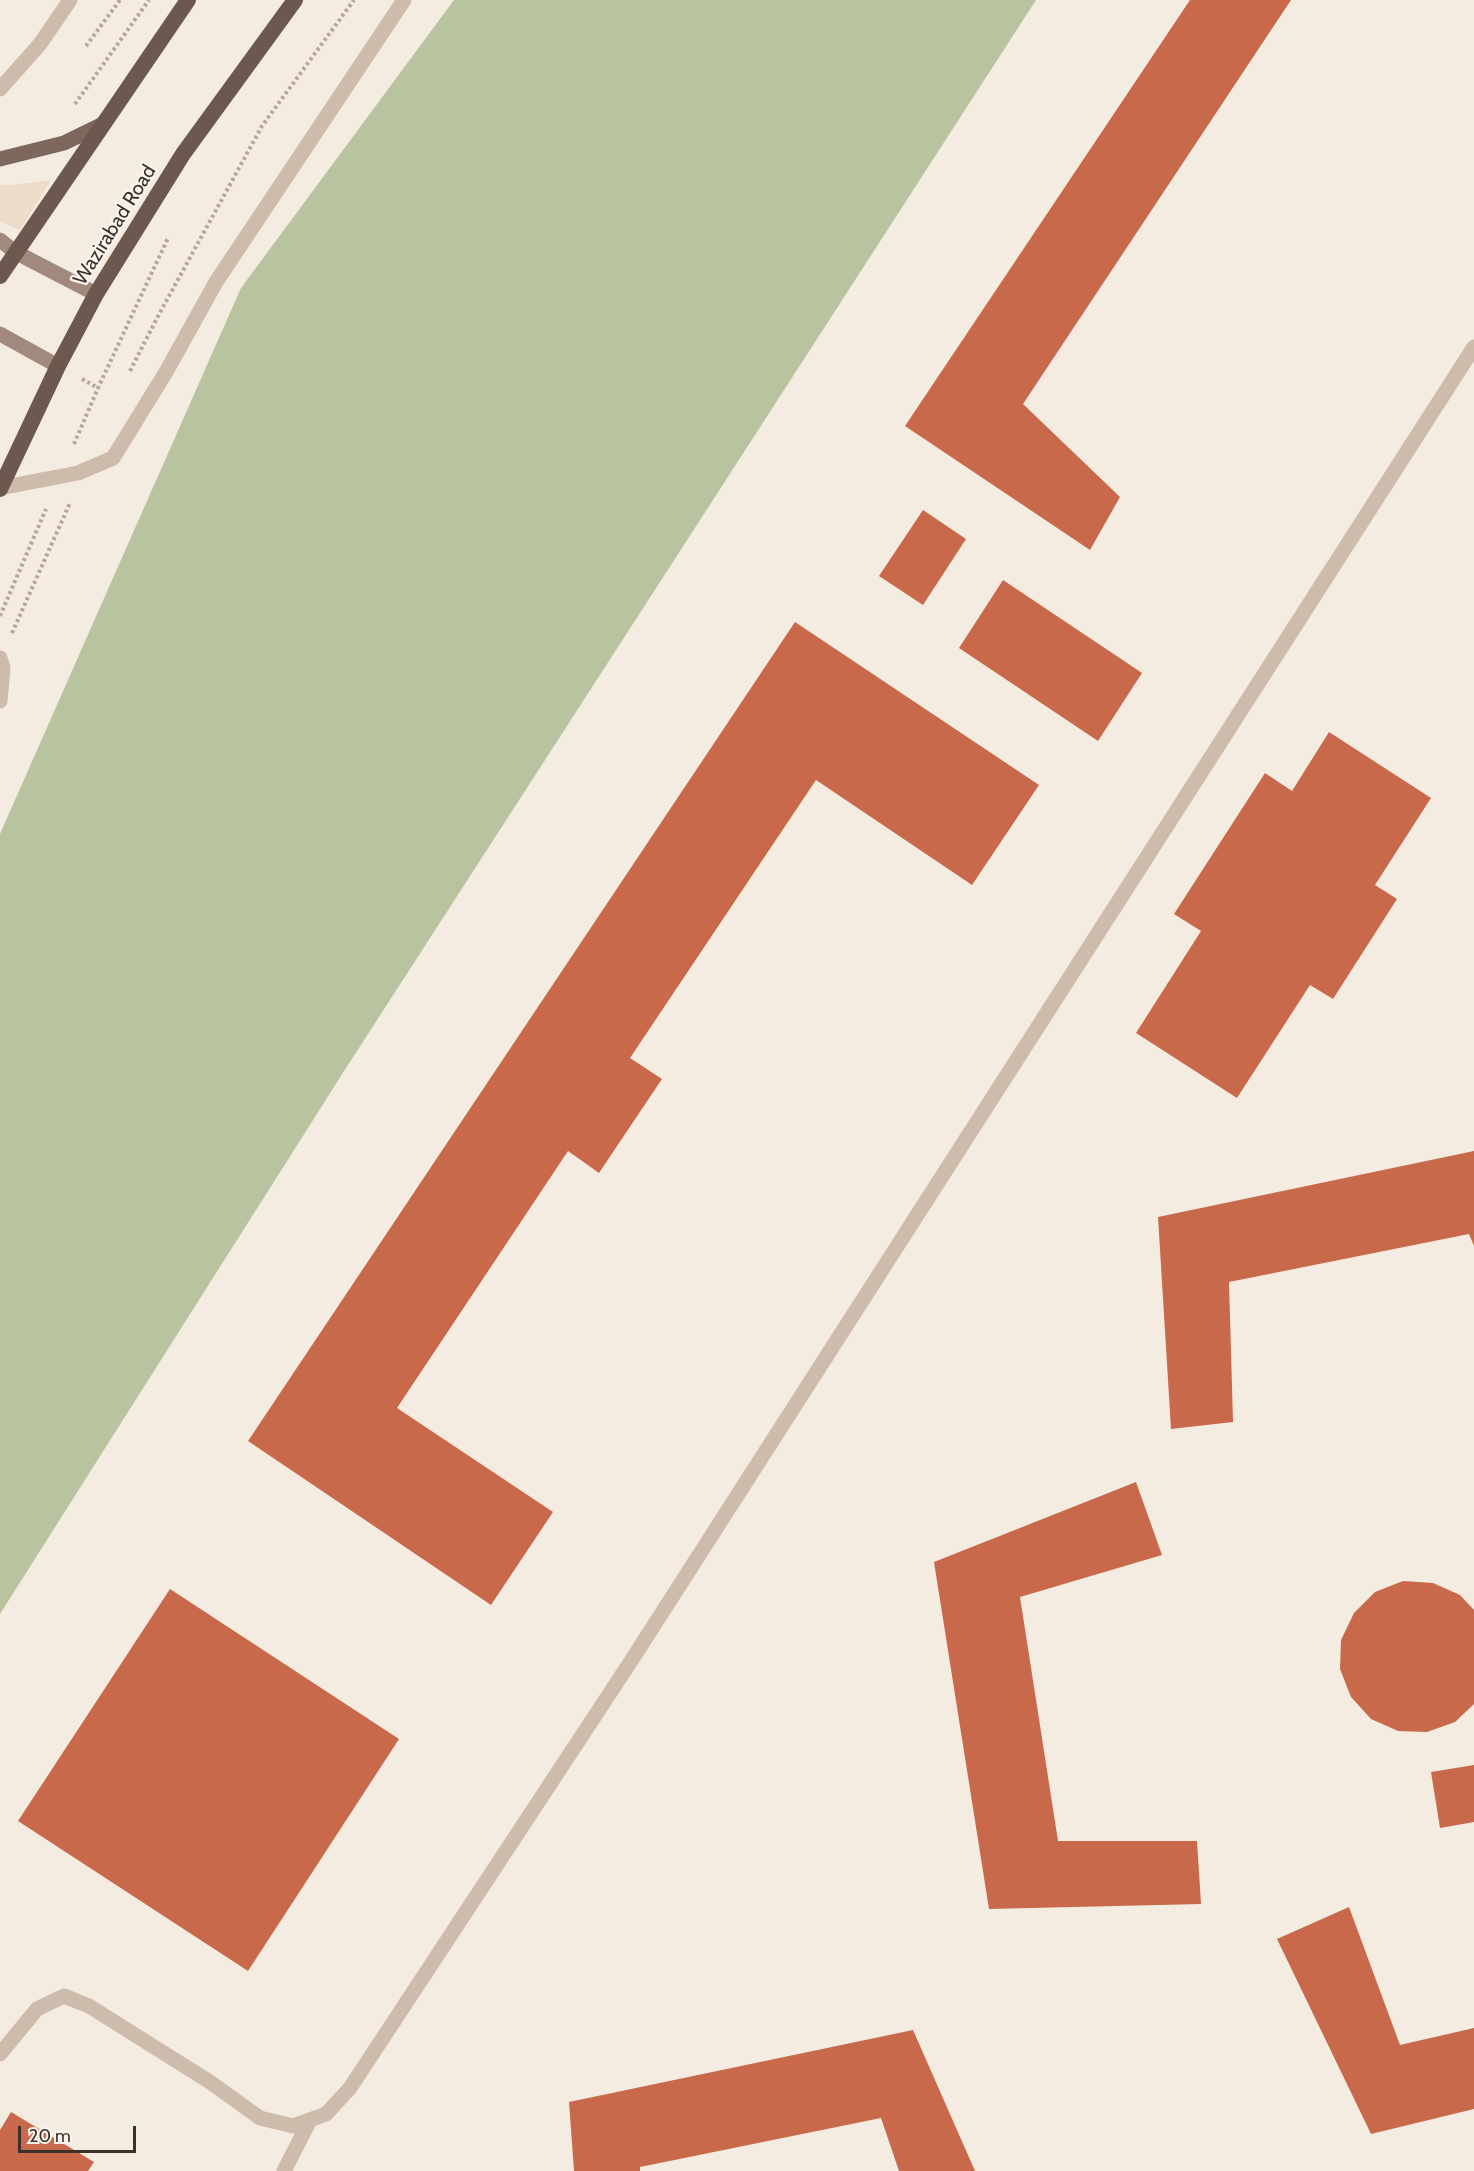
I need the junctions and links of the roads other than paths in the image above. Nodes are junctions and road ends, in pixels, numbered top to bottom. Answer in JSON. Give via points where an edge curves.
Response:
{"nodes":[{"id":1,"x":70,"y":0,"type":"edge"},
{"id":2,"x":188,"y":0,"type":"edge"},
{"id":3,"x":295,"y":0,"type":"edge"},
{"id":4,"x":404,"y":0,"type":"edge"},
{"id":5,"x":0,"y":89,"type":"edge"},
{"id":6,"x":101,"y":125,"type":"junction"},
{"id":7,"x":0,"y":159,"type":"edge"},
{"id":8,"x":0,"y":240,"type":"edge"},
{"id":9,"x":15,"y":252,"type":"junction"},
{"id":10,"x":0,"y":276,"type":"edge"},
{"id":11,"x":96,"y":294,"type":"junction"},
{"id":12,"x":0,"y":334,"type":"edge"},
{"id":13,"x":1474,"y":347,"type":"edge"},
{"id":14,"x":58,"y":366,"type":"junction"},
{"id":15,"x":0,"y":489,"type":"edge"},
{"id":16,"x":0,"y":658,"type":"edge"},
{"id":17,"x":0,"y":700,"type":"edge"},
{"id":18,"x":0,"y":2054,"type":"edge"},
{"id":19,"x":310,"y":2120,"type":"junction"},
{"id":20,"x":284,"y":2171,"type":"edge"}],
"edges":[{"from":1,"to":5,"type":"street","via":[[40,44]]},
{"from":2,"to":6,"type":"highway"},
{"from":3,"to":11,"type":"highway","name":"Wazirabad Road","via":[[183,154]]},
{"from":4,"to":15,"type":"street","via":[[216,282],[113,458],[78,473]]},
{"from":6,"to":7,"type":"main road","via":[[64,143]]},
{"from":6,"to":9,"type":"highway"},
{"from":8,"to":9,"type":"main road"},
{"from":9,"to":10,"type":"highway"},
{"from":9,"to":11,"type":"main road"},
{"from":11,"to":14,"type":"highway","name":"Wazirabad Road"},
{"from":12,"to":14,"type":"main road"},
{"from":13,"to":19,"type":"street","via":[[633,1658],[350,2088],[326,2114]]},
{"from":14,"to":15,"type":"highway","name":"Wazirabad Road"},
{"from":16,"to":17,"type":"street"},
{"from":18,"to":19,"type":"street","via":[[37,2009],[64,1996],[89,2006],[260,2118],[293,2126]]},
{"from":19,"to":20,"type":"street"}]}
